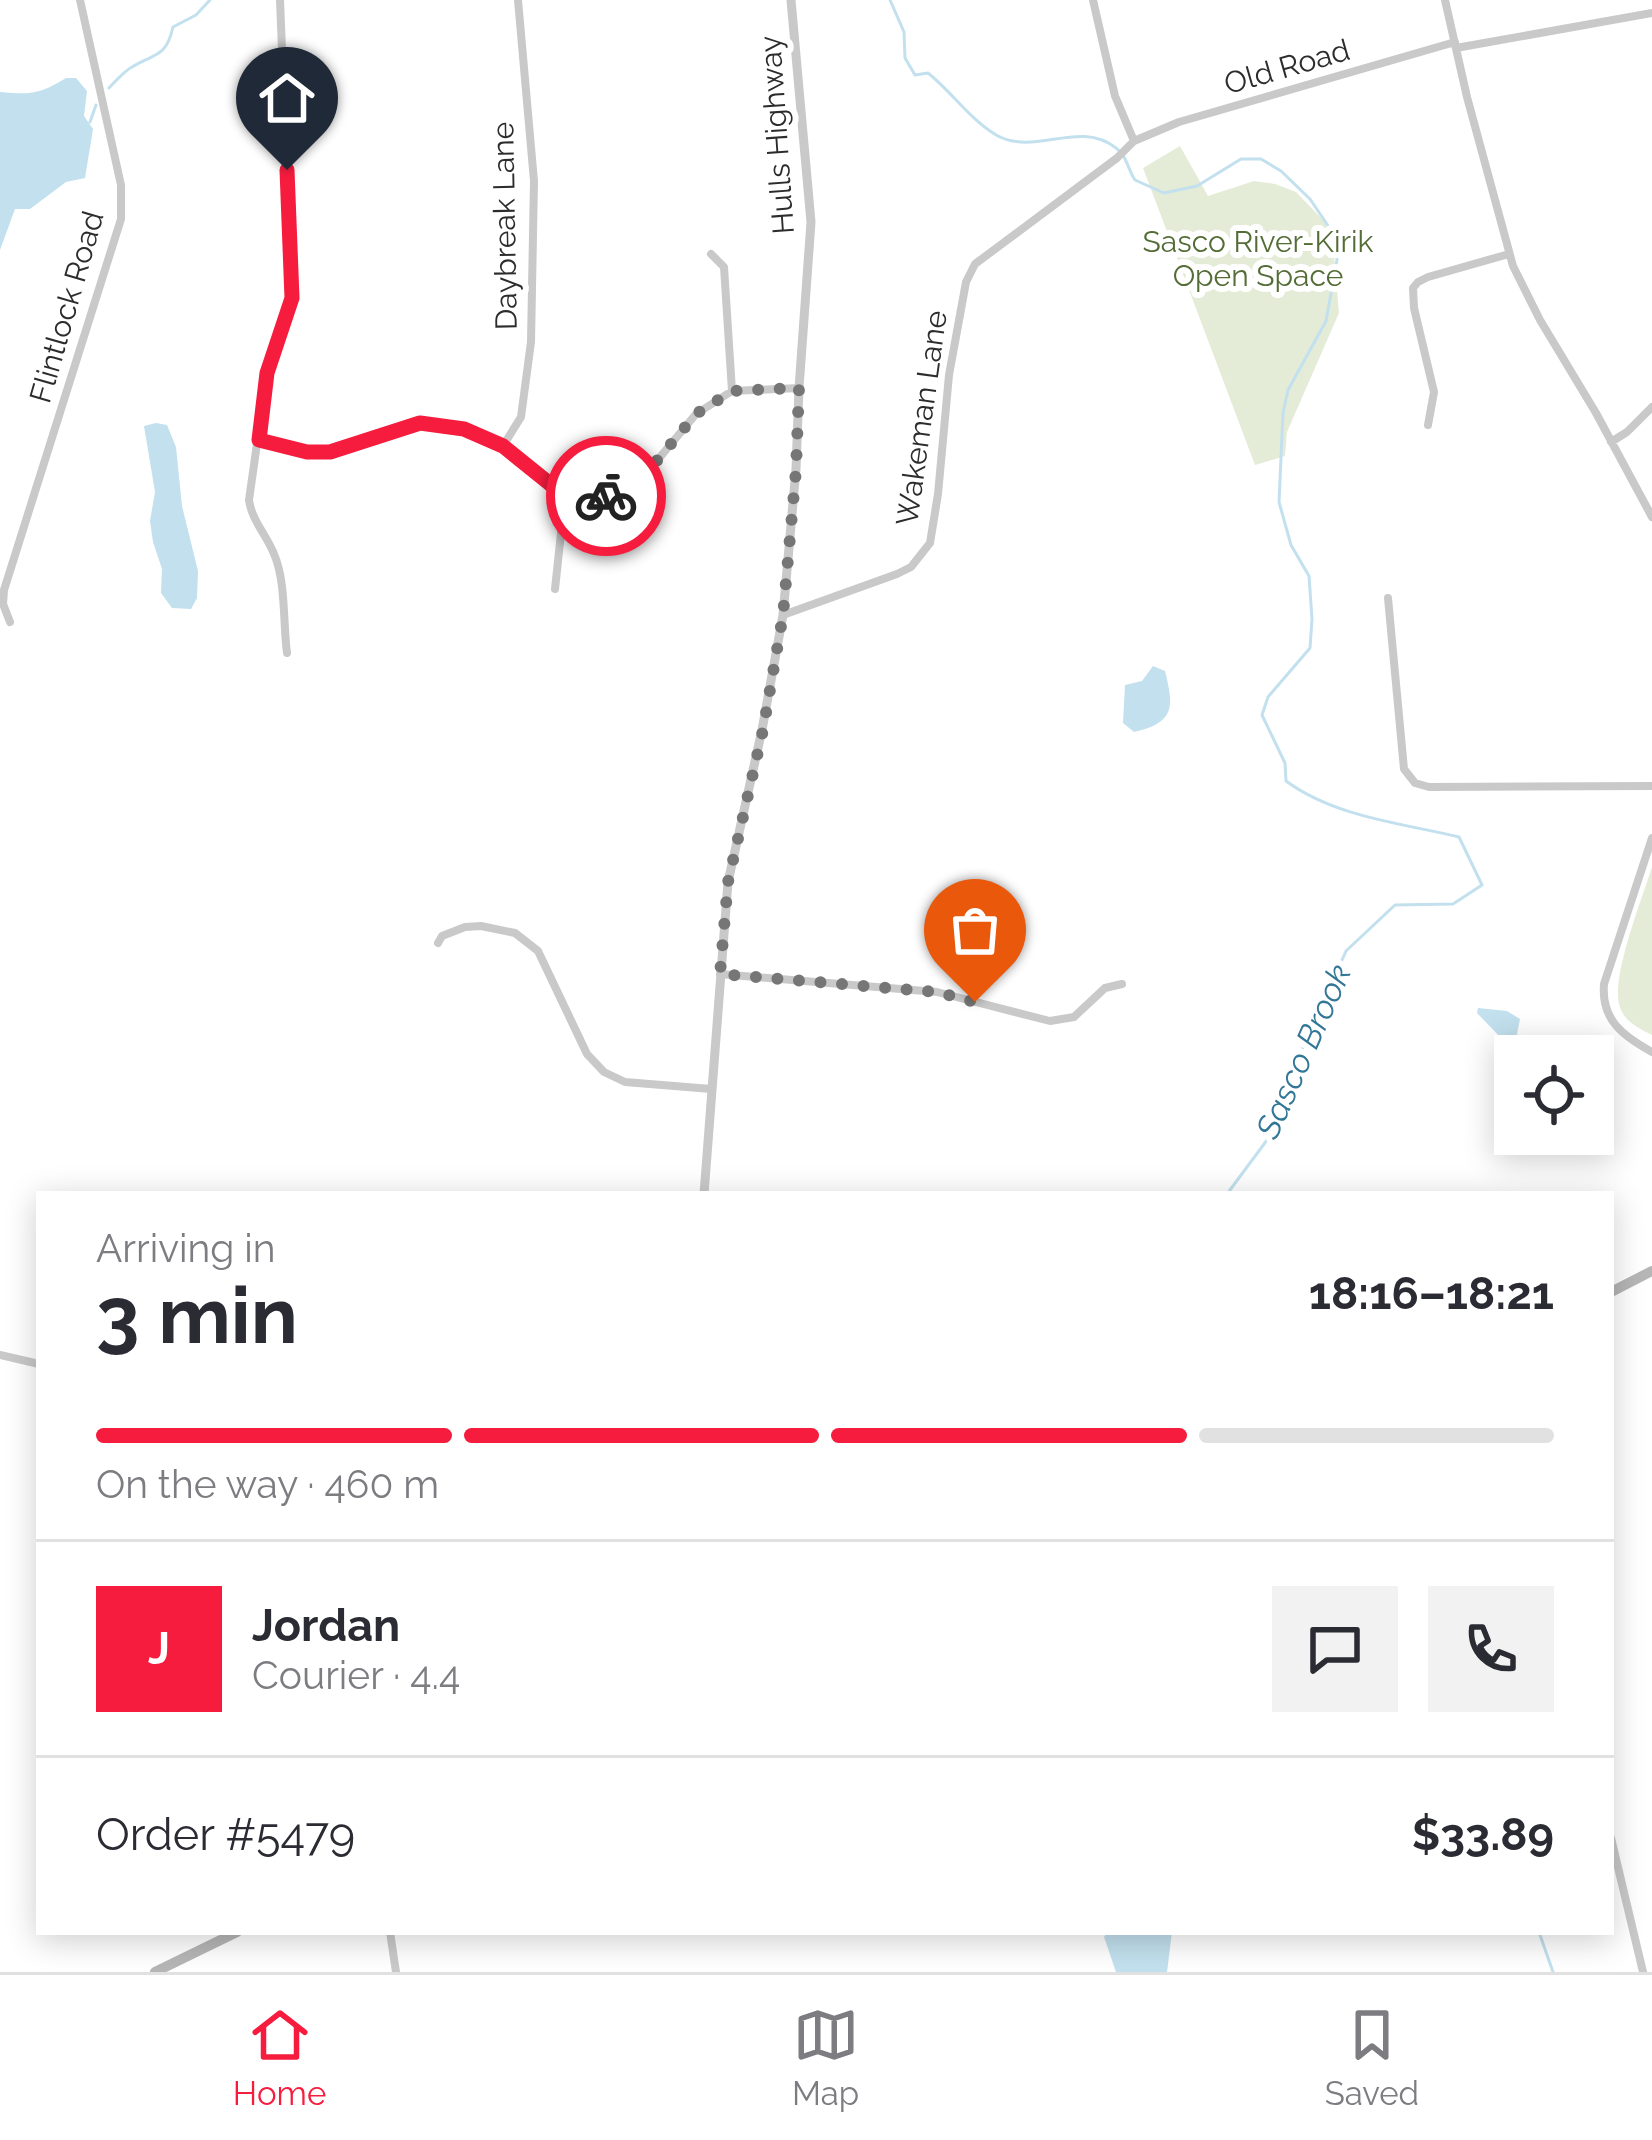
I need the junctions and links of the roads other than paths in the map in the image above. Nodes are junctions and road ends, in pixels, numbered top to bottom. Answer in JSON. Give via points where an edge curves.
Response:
{"nodes":[{"id":1,"x":80,"y":0,"type":"edge"},
{"id":2,"x":280,"y":0,"type":"edge"},
{"id":3,"x":518,"y":0,"type":"edge"},
{"id":4,"x":791,"y":0,"type":"edge"},
{"id":5,"x":1093,"y":0,"type":"edge"},
{"id":6,"x":1444,"y":0,"type":"edge"},
{"id":7,"x":1652,"y":13,"type":"edge"},
{"id":8,"x":1455,"y":45,"type":"junction"},
{"id":9,"x":1134,"y":141,"type":"junction"},
{"id":10,"x":712,"y":254,"type":"dead end"},
{"id":11,"x":1509,"y":254,"type":"junction"},
{"id":12,"x":799,"y":388,"type":"junction"},
{"id":13,"x":732,"y":391,"type":"junction"},
{"id":14,"x":1652,"y":407,"type":"edge"},
{"id":15,"x":1428,"y":425,"type":"dead end"},
{"id":16,"x":259,"y":440,"type":"junction"},
{"id":17,"x":1611,"y":442,"type":"junction"},
{"id":18,"x":503,"y":446,"type":"junction"},
{"id":19,"x":565,"y":496,"type":"junction"},
{"id":20,"x":1652,"y":517,"type":"edge"},
{"id":21,"x":555,"y":589,"type":"dead end"},
{"id":22,"x":1388,"y":598,"type":"dead end"},
{"id":23,"x":783,"y":615,"type":"junction"},
{"id":24,"x":10,"y":622,"type":"dead end"},
{"id":25,"x":287,"y":653,"type":"dead end"},
{"id":26,"x":1652,"y":786,"type":"edge"},
{"id":27,"x":1652,"y":838,"type":"edge"},
{"id":28,"x":438,"y":943,"type":"dead end"},
{"id":29,"x":720,"y":974,"type":"junction"},
{"id":30,"x":1122,"y":984,"type":"dead end"},
{"id":31,"x":1652,"y":1052,"type":"edge"},
{"id":32,"x":711,"y":1089,"type":"junction"},
{"id":33,"x":704,"y":1191,"type":"edge"},
{"id":34,"x":1652,"y":1271,"type":"edge"},
{"id":35,"x":1614,"y":1290,"type":"edge"},
{"id":36,"x":0,"y":1354,"type":"edge"},
{"id":37,"x":36,"y":1363,"type":"edge"},
{"id":38,"x":1614,"y":1851,"type":"edge"},
{"id":39,"x":231,"y":1935,"type":"edge"},
{"id":40,"x":390,"y":1935,"type":"edge"},
{"id":41,"x":155,"y":1972,"type":"edge"},
{"id":42,"x":396,"y":1972,"type":"edge"},
{"id":43,"x":1643,"y":1972,"type":"edge"}],
"edges":[{"from":1,"to":24,"type":"street","name":"Flintlock Road","via":[[122,219],[4,590]]},
{"from":2,"to":16,"type":"street","via":[[292,298],[267,373]]},
{"from":3,"to":18,"type":"street","name":"Daybreak Lane","via":[[534,181],[531,327],[521,417]]},
{"from":4,"to":12,"type":"street","name":"Hulls Highway","via":[[811,222]]},
{"from":5,"to":9,"type":"street"},
{"from":6,"to":8,"type":"street"},
{"from":7,"to":8,"type":"street","name":"Old Road"},
{"from":8,"to":9,"type":"street","name":"Old Road"},
{"from":8,"to":11,"type":"street"},
{"from":9,"to":23,"type":"street","name":"Wakeman Lane","via":[[975,264],[949,374],[930,543],[897,574]]},
{"from":10,"to":13,"type":"street","via":[[724,267]]},
{"from":11,"to":15,"type":"street","via":[[1413,288],[1435,392]]},
{"from":11,"to":17,"type":"street"},
{"from":12,"to":13,"type":"street"},
{"from":12,"to":23,"type":"street","name":"Hulls Highway"},
{"from":13,"to":19,"type":"street","via":[[696,414],[635,487],[594,500]]},
{"from":14,"to":17,"type":"street"},
{"from":16,"to":18,"type":"street","via":[[330,452],[420,423]]},
{"from":16,"to":25,"type":"street","via":[[249,500],[278,567]]},
{"from":17,"to":20,"type":"street"},
{"from":18,"to":19,"type":"street"},
{"from":19,"to":21,"type":"street"},
{"from":22,"to":26,"type":"street","via":[[1404,769],[1415,783]]},
{"from":23,"to":29,"type":"street","name":"Hulls Highway","via":[[728,882]]},
{"from":27,"to":31,"type":"street","via":[[1603,996],[1618,1030]]},
{"from":28,"to":32,"type":"street","via":[[465,927],[515,933],[538,951],[587,1054],[604,1072],[625,1082]]},
{"from":29,"to":30,"type":"street","via":[[937,992],[1050,1021],[1074,1017],[1105,988]]},
{"from":29,"to":32,"type":"street","name":"Hulls Highway"},
{"from":32,"to":33,"type":"street","name":"Hulls Highway"},
{"from":34,"to":35,"type":"main road"},
{"from":36,"to":37,"type":"street"},
{"from":38,"to":43,"type":"street"},
{"from":39,"to":41,"type":"main road"},
{"from":40,"to":42,"type":"street"}]}
